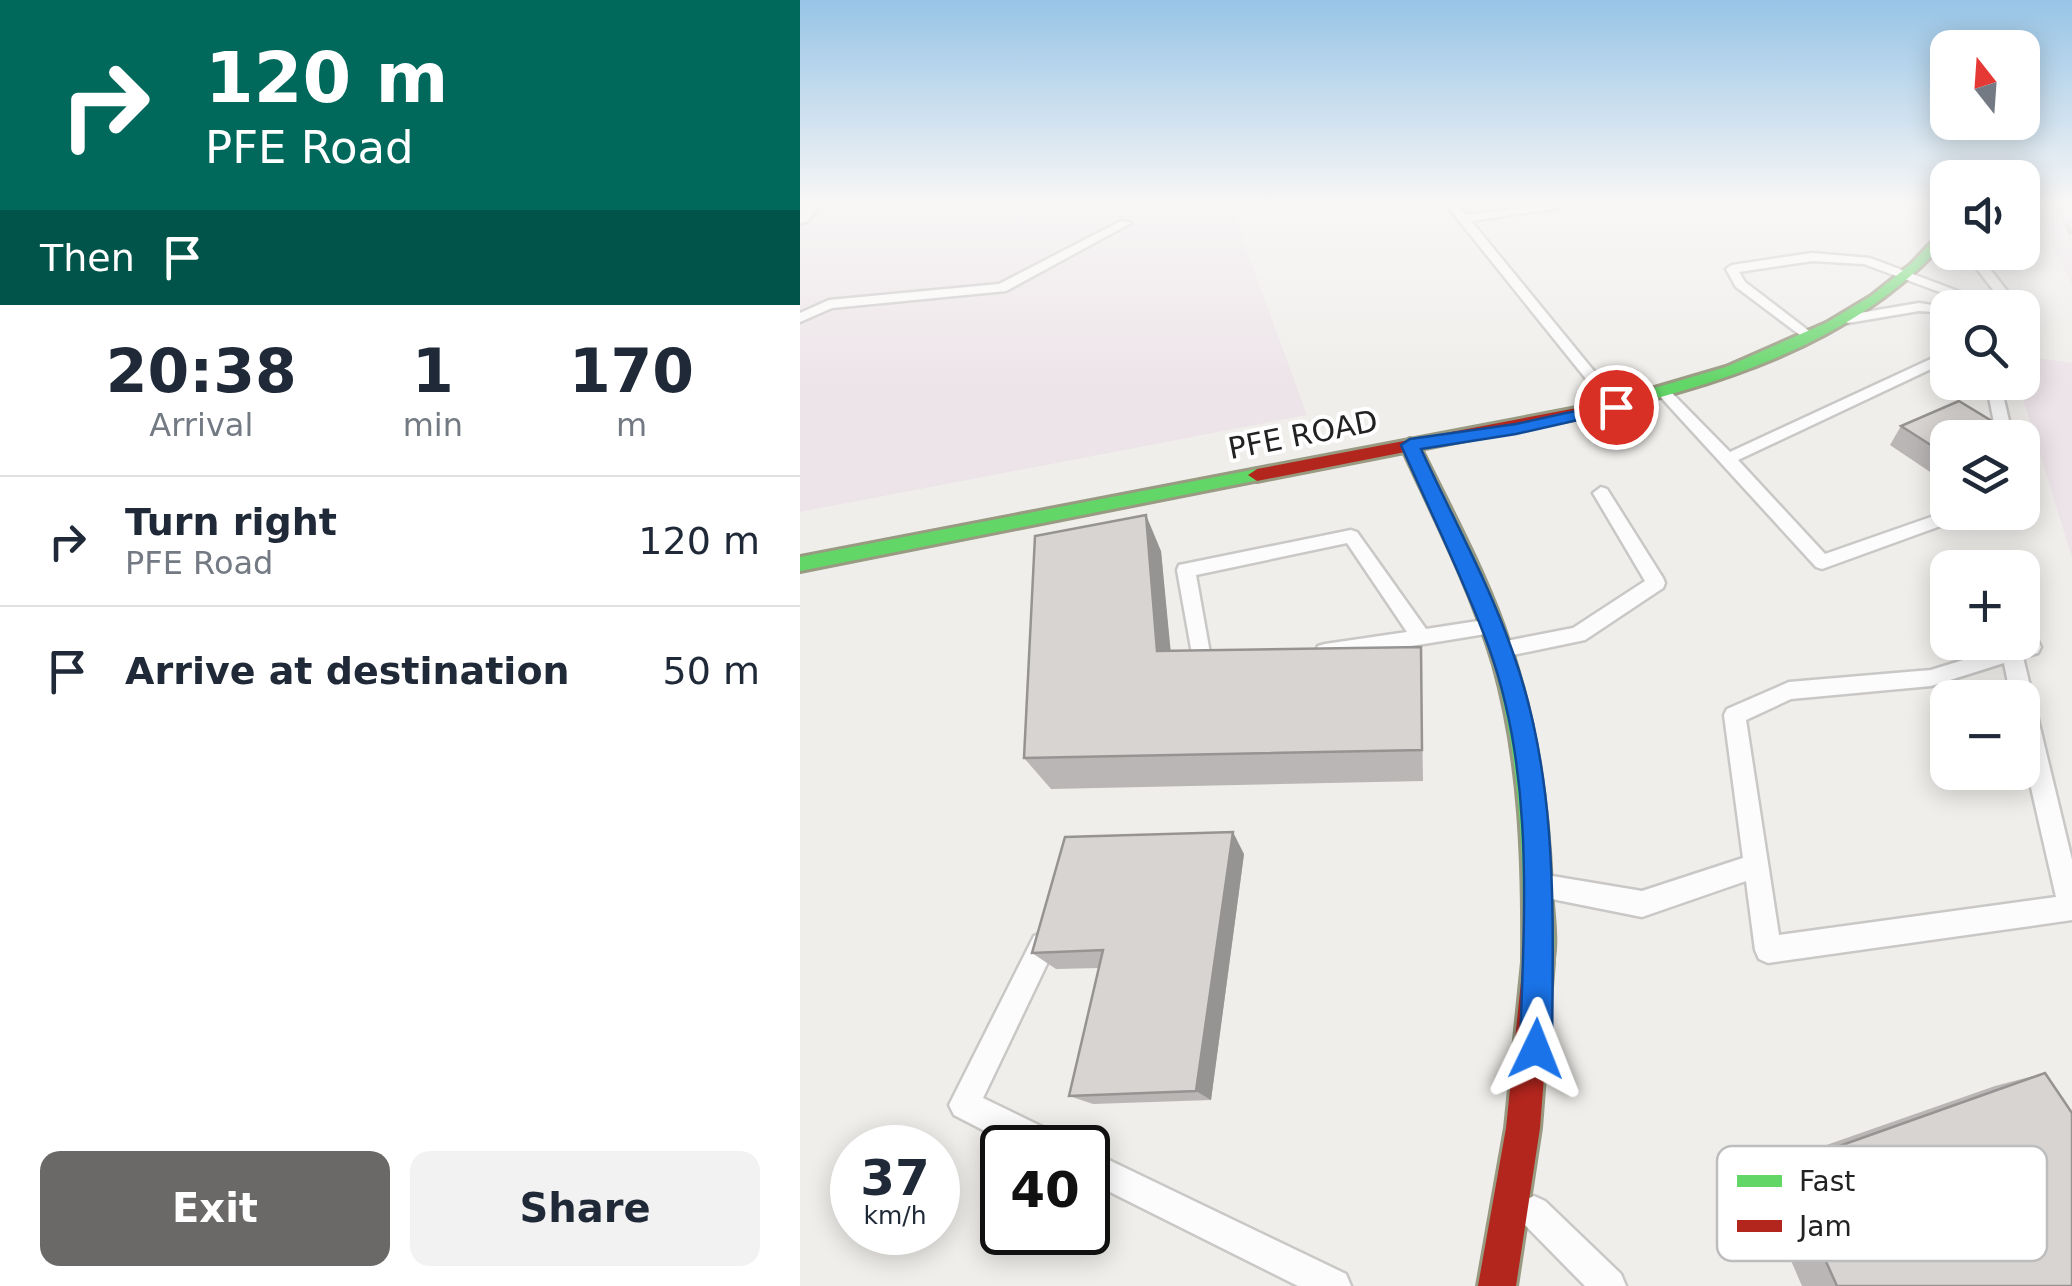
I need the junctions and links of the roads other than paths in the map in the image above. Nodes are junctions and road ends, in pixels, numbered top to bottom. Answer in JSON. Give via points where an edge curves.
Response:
{"nodes":[{"id":1,"x":1051,"y":262,"type":"edge"},
{"id":2,"x":1498,"y":262,"type":"edge"},
{"id":3,"x":1779,"y":262,"type":"edge"},
{"id":4,"x":1869,"y":262,"type":"edge"},
{"id":5,"x":1920,"y":262,"type":"edge"},
{"id":6,"x":1984,"y":270,"type":"edge"},
{"id":7,"x":1909,"y":275,"type":"junction"},
{"id":8,"x":1949,"y":290,"type":"edge"},
{"id":9,"x":2000,"y":290,"type":"edge"},
{"id":10,"x":1930,"y":308,"type":"edge"},
{"id":11,"x":800,"y":318,"type":"edge"},
{"id":12,"x":1841,"y":320,"type":"junction"},
{"id":13,"x":1808,"y":337,"type":"junction"},
{"id":14,"x":1930,"y":364,"type":"edge"},
{"id":15,"x":1664,"y":393,"type":"junction"},
{"id":16,"x":1616,"y":407,"type":"junction"},
{"id":17,"x":1410,"y":445,"type":"junction"},
{"id":18,"x":1728,"y":459,"type":"junction"},
{"id":19,"x":1601,"y":492,"type":"dead end"},
{"id":20,"x":1930,"y":523,"type":"edge"},
{"id":21,"x":800,"y":564,"type":"edge"},
{"id":22,"x":1492,"y":626,"type":"junction"},
{"id":23,"x":1421,"y":637,"type":"junction"},
{"id":24,"x":1501,"y":650,"type":"junction"},
{"id":25,"x":1310,"y":654,"type":"edge"},
{"id":26,"x":1218,"y":668,"type":"edge"},
{"id":27,"x":2022,"y":680,"type":"edge"},
{"id":28,"x":2040,"y":775,"type":"edge"},
{"id":29,"x":1756,"y":866,"type":"junction"},
{"id":30,"x":1540,"y":886,"type":"junction"},
{"id":31,"x":1044,"y":945,"type":"edge"},
{"id":32,"x":1006,"y":1125,"type":"edge"},
{"id":33,"x":1110,"y":1176,"type":"edge"},
{"id":34,"x":1515,"y":1193,"type":"junction"},
{"id":35,"x":1334,"y":1286,"type":"edge"},
{"id":36,"x":1498,"y":1286,"type":"edge"},
{"id":37,"x":1610,"y":1286,"type":"edge"}],
"edges":[{"from":1,"to":11,"type":"lane","via":[[1002,288],[828,304]]},
{"from":2,"to":16,"type":"lane"},
{"from":3,"to":13,"type":"lane","via":[[1732,269],[1740,284]]},
{"from":4,"to":7,"type":"lane"},
{"from":5,"to":7,"type":"main road","name":"PFE ROAD"},
{"from":6,"to":9,"type":"lane"},
{"from":7,"to":8,"type":"lane"},
{"from":7,"to":12,"type":"main road","name":"PFE ROAD"},
{"from":10,"to":12,"type":"lane"},
{"from":12,"to":13,"type":"main road","name":"PFE ROAD"},
{"from":13,"to":15,"type":"main road","name":"PFE ROAD"},
{"from":14,"to":18,"type":"lane"},
{"from":15,"to":16,"type":"main road","name":"PFE ROAD"},
{"from":15,"to":18,"type":"lane"},
{"from":16,"to":17,"type":"main road","name":"PFE ROAD"},
{"from":17,"to":21,"type":"main road","name":"PFE ROAD"},
{"from":17,"to":22,"type":"main road"},
{"from":18,"to":20,"type":"lane","via":[[1822,562]]},
{"from":19,"to":24,"type":"lane","via":[[1656,582],[1578,635]]},
{"from":22,"to":23,"type":"lane"},
{"from":22,"to":24,"type":"main road"},
{"from":23,"to":25,"type":"lane"},
{"from":23,"to":26,"type":"lane","via":[[1351,536],[1186,570],[1200,670]]},
{"from":24,"to":30,"type":"main road","via":[[1532,777]]},
{"from":27,"to":29,"type":"lane","via":[[2022,650],[1931,678],[1789,691],[1735,715]]},
{"from":28,"to":29,"type":"lane","via":[[2071,908],[1768,950]]},
{"from":29,"to":30,"type":"lane","via":[[1642,904]]},
{"from":30,"to":34,"type":"main road","via":[[1536,1049]]},
{"from":31,"to":32,"type":"lane","via":[[964,1104]]},
{"from":33,"to":35,"type":"lane"},
{"from":34,"to":36,"type":"main road"},
{"from":34,"to":37,"type":"lane"}]}
